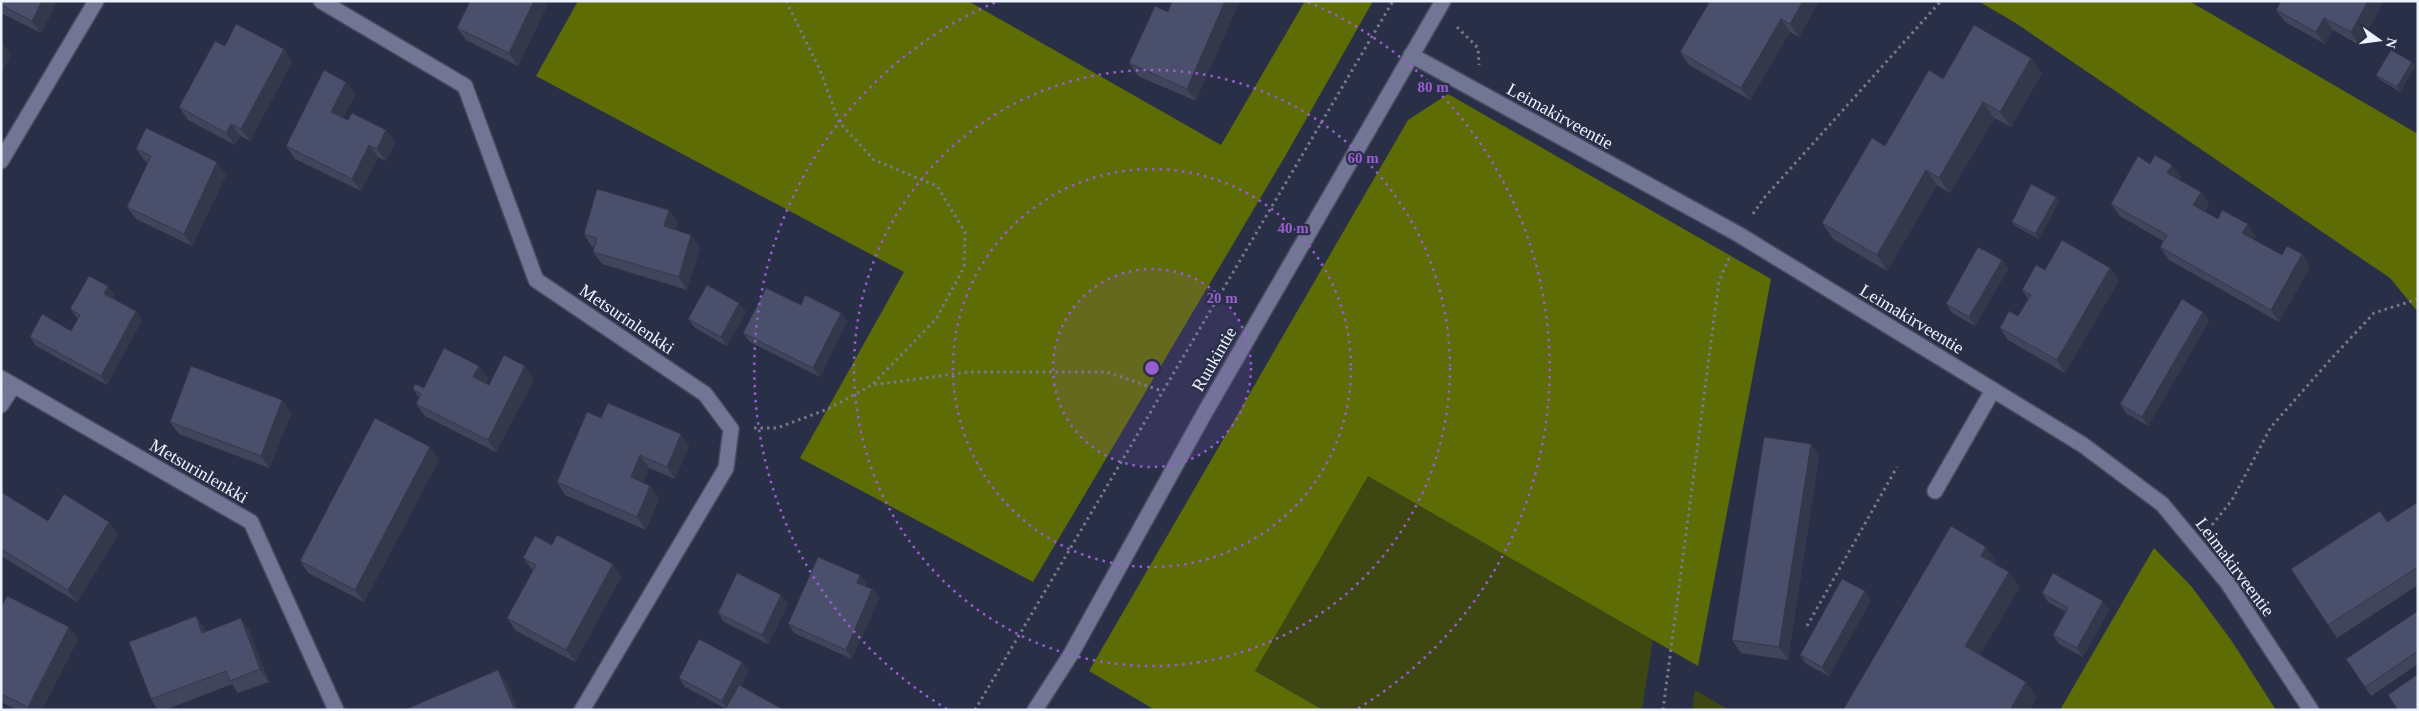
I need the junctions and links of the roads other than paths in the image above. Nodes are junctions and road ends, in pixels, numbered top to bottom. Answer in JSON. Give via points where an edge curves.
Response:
{"nodes":[{"id":1,"x":96,"y":1,"type":"edge"},
{"id":2,"x":321,"y":1,"type":"edge"},
{"id":3,"x":1442,"y":1,"type":"edge"},
{"id":4,"x":1411,"y":55,"type":"junction"},
{"id":5,"x":1,"y":161,"type":"edge"},
{"id":6,"x":7,"y":382,"type":"edge"},
{"id":7,"x":1994,"y":390,"type":"junction"},
{"id":8,"x":1,"y":405,"type":"edge"},
{"id":9,"x":1935,"y":491,"type":"dead end"},
{"id":10,"x":336,"y":710,"type":"edge"},
{"id":11,"x":582,"y":710,"type":"edge"},
{"id":12,"x":1035,"y":710,"type":"edge"},
{"id":13,"x":2311,"y":710,"type":"edge"}],
"edges":[{"from":1,"to":5,"type":"street"},
{"from":2,"to":11,"type":"street","name":"Metsurinlenkki","via":[[464,86],[536,280],[705,394],[731,429],[726,468]]},
{"from":3,"to":4,"type":"street","name":"Ruukintie"},
{"from":4,"to":7,"type":"street","name":"Leimakirveentie","via":[[1738,234]]},
{"from":4,"to":12,"type":"street","name":"Ruukintie","via":[[1204,414],[1071,654]]},
{"from":6,"to":8,"type":"street"},
{"from":6,"to":10,"type":"street","name":"Metsurinlenkki","via":[[251,522]]},
{"from":7,"to":9,"type":"street"},
{"from":7,"to":13,"type":"street","name":"Leimakirveentie","via":[[2083,446],[2162,504],[2227,582]]}]}
